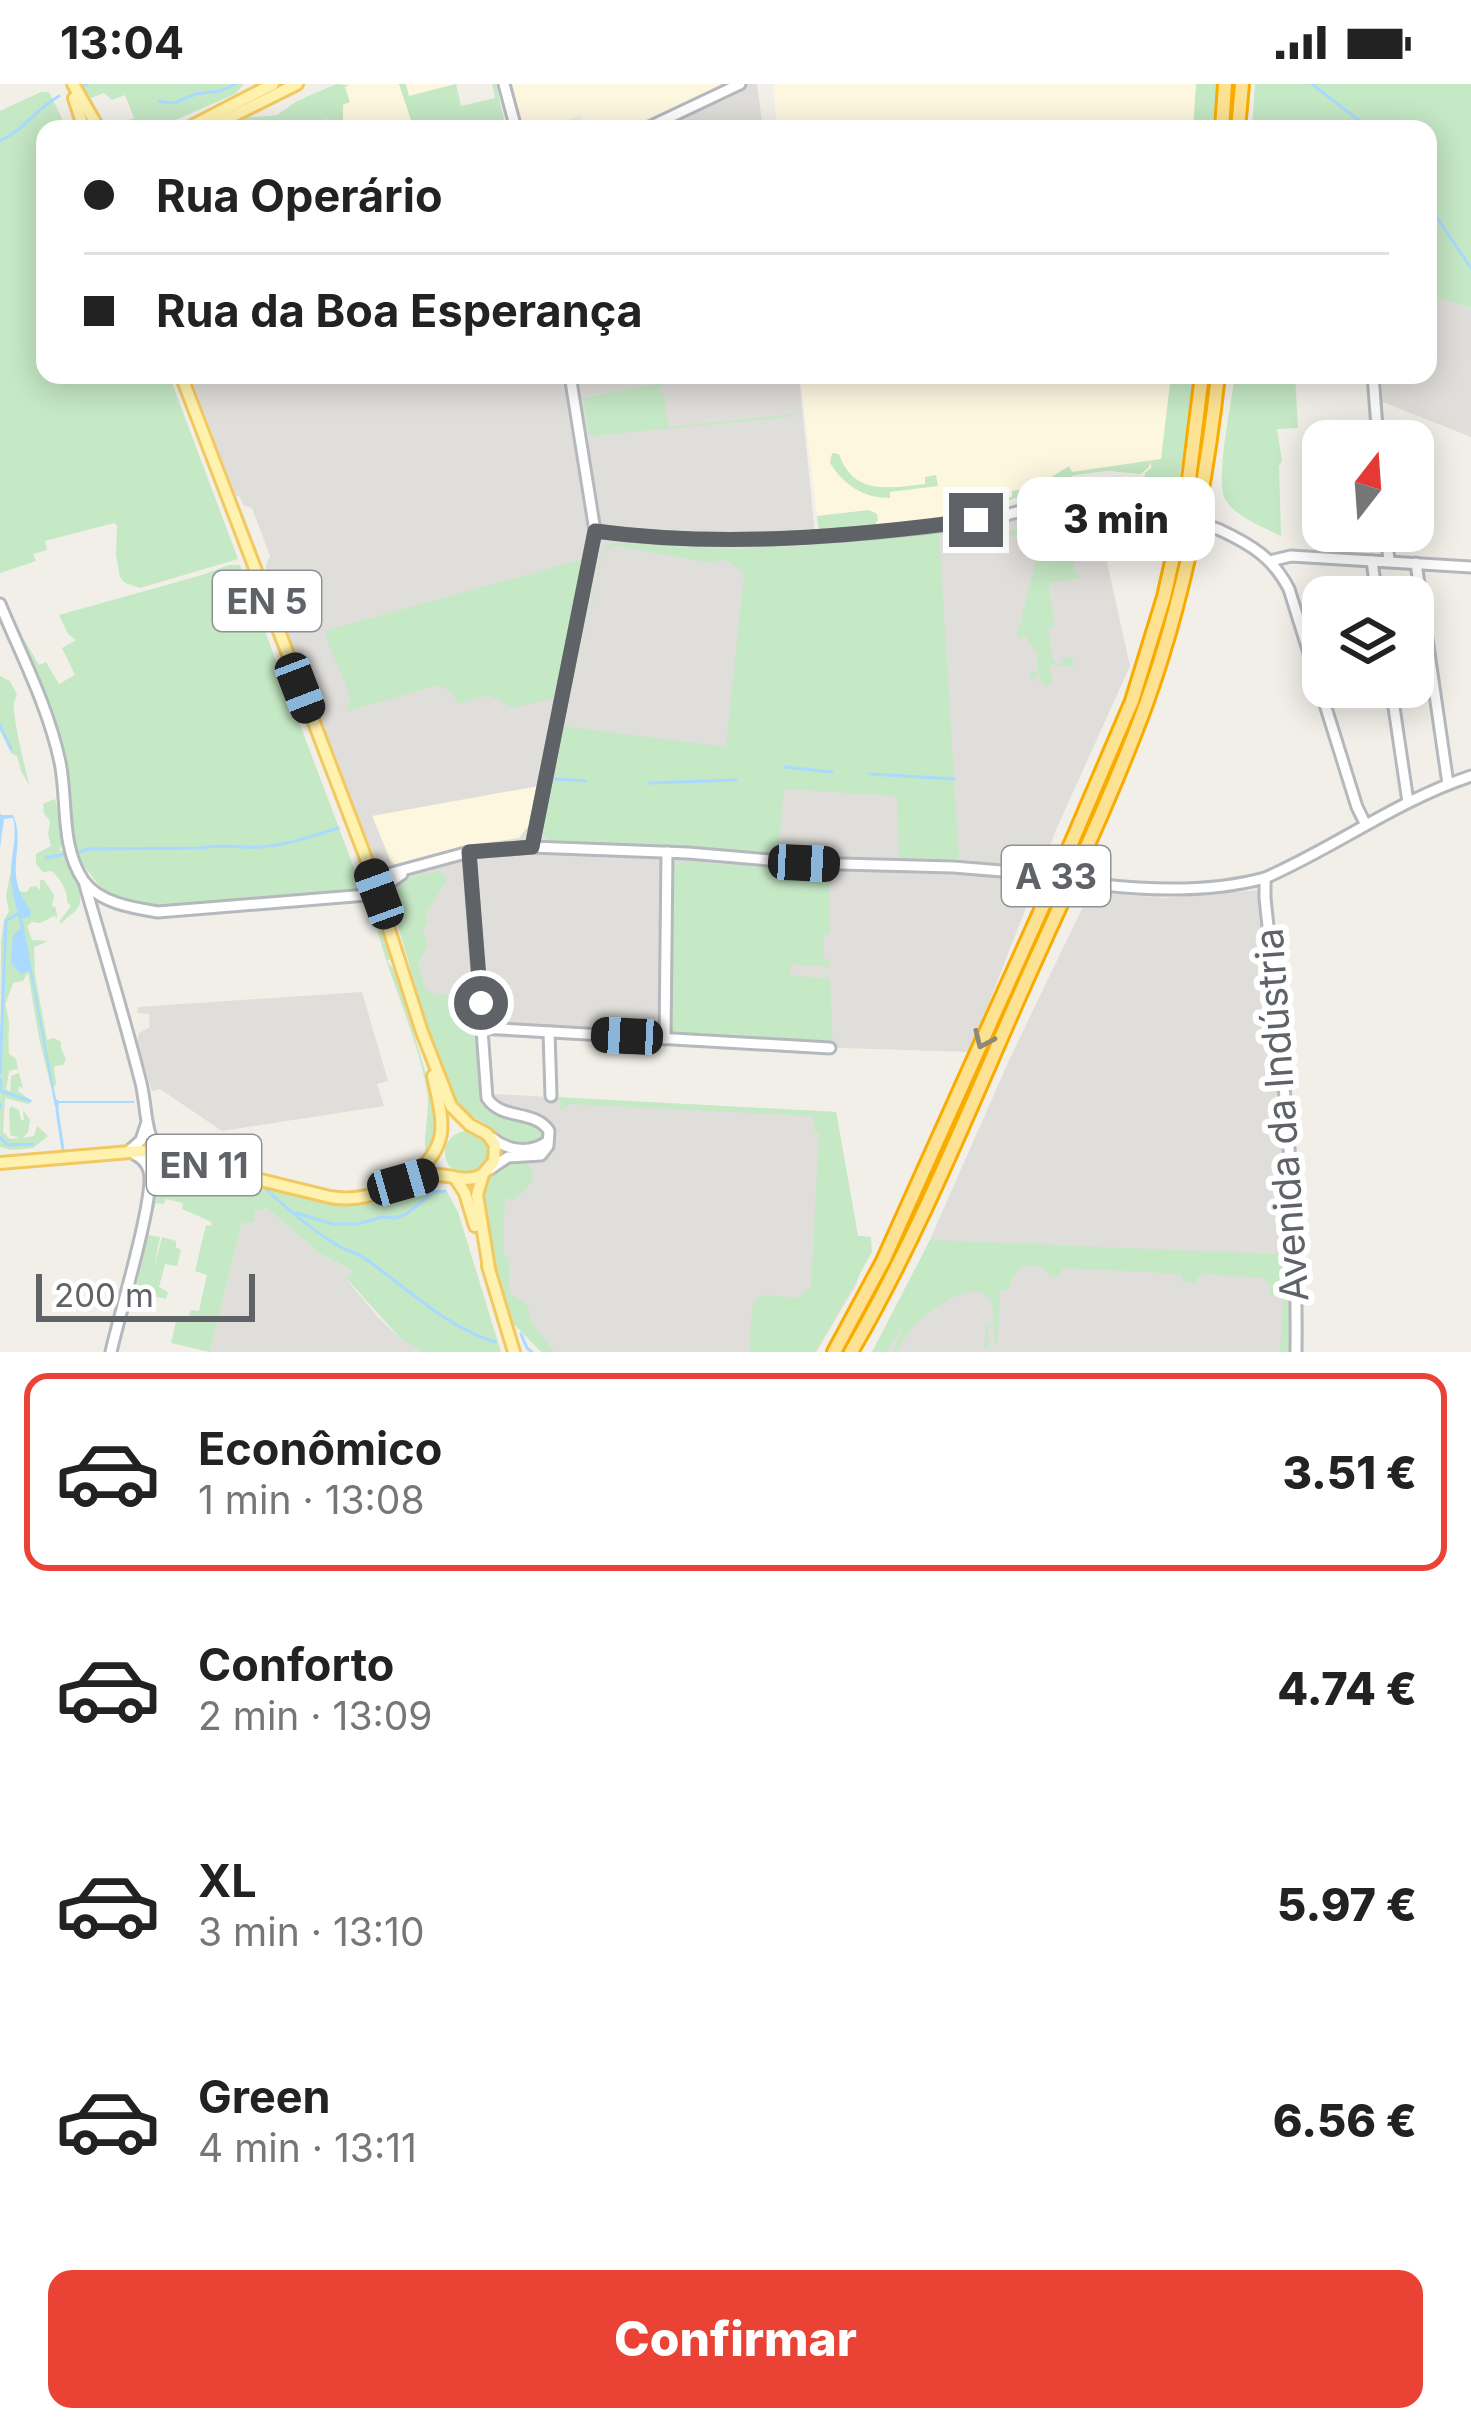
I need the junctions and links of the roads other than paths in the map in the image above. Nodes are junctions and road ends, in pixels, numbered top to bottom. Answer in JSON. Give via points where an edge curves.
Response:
{"nodes":[{"id":1,"x":71,"y":84,"type":"edge"},
{"id":2,"x":273,"y":84,"type":"edge"},
{"id":3,"x":297,"y":84,"type":"edge"},
{"id":4,"x":504,"y":84,"type":"edge"},
{"id":5,"x":740,"y":84,"type":"edge"},
{"id":6,"x":1225,"y":84,"type":"edge"},
{"id":7,"x":1242,"y":84,"type":"edge"},
{"id":8,"x":675,"y":114,"type":"junction"},
{"id":9,"x":81,"y":120,"type":"edge"},
{"id":10,"x":93,"y":120,"type":"edge"},
{"id":11,"x":203,"y":120,"type":"edge"},
{"id":12,"x":226,"y":120,"type":"edge"},
{"id":13,"x":514,"y":120,"type":"edge"},
{"id":14,"x":663,"y":120,"type":"edge"},
{"id":15,"x":676,"y":120,"type":"edge"},
{"id":16,"x":1223,"y":120,"type":"edge"},
{"id":17,"x":1239,"y":120,"type":"edge"},
{"id":18,"x":184,"y":384,"type":"edge"},
{"id":19,"x":571,"y":384,"type":"edge"},
{"id":20,"x":1201,"y":384,"type":"edge"},
{"id":21,"x":1217,"y":384,"type":"edge"},
{"id":22,"x":1373,"y":384,"type":"edge"},
{"id":23,"x":1376,"y":420,"type":"edge"},
{"id":24,"x":595,"y":531,"type":"junction"},
{"id":25,"x":1388,"y":552,"type":"edge"},
{"id":26,"x":1270,"y":560,"type":"junction"},
{"id":27,"x":1372,"y":561,"type":"junction"},
{"id":28,"x":1389,"y":561,"type":"junction"},
{"id":29,"x":1416,"y":562,"type":"junction"},
{"id":30,"x":1471,"y":567,"type":"edge"},
{"id":31,"x":1374,"y":576,"type":"edge"},
{"id":32,"x":0,"y":604,"type":"edge"},
{"id":33,"x":1394,"y":708,"type":"edge"},
{"id":34,"x":1471,"y":776,"type":"edge"},
{"id":35,"x":1448,"y":784,"type":"junction"},
{"id":36,"x":1408,"y":802,"type":"junction"},
{"id":37,"x":1365,"y":823,"type":"junction"},
{"id":38,"x":532,"y":847,"type":"junction"},
{"id":39,"x":469,"y":852,"type":"junction"},
{"id":40,"x":667,"y":852,"type":"junction"},
{"id":41,"x":369,"y":867,"type":"junction"},
{"id":42,"x":412,"y":869,"type":"junction"},
{"id":43,"x":1038,"y":874,"type":"dead end"},
{"id":44,"x":1265,"y":878,"type":"junction"},
{"id":45,"x":85,"y":885,"type":"junction"},
{"id":46,"x":1102,"y":885,"type":"dead end"},
{"id":47,"x":381,"y":899,"type":"junction"},
{"id":48,"x":483,"y":1028,"type":"junction"},
{"id":49,"x":422,"y":1032,"type":"junction"},
{"id":50,"x":549,"y":1032,"type":"junction"},
{"id":51,"x":665,"y":1039,"type":"junction"},
{"id":52,"x":830,"y":1048,"type":"dead end"},
{"id":53,"x":551,"y":1096,"type":"dead end"},
{"id":54,"x":146,"y":1125,"type":"junction"},
{"id":55,"x":470,"y":1126,"type":"junction"},
{"id":56,"x":491,"y":1137,"type":"junction"},
{"id":57,"x":548,"y":1141,"type":"junction"},
{"id":58,"x":440,"y":1144,"type":"junction"},
{"id":59,"x":129,"y":1151,"type":"junction"},
{"id":60,"x":159,"y":1154,"type":"junction"},
{"id":61,"x":188,"y":1161,"type":"junction"},
{"id":62,"x":0,"y":1163,"type":"edge"},
{"id":63,"x":486,"y":1172,"type":"junction"},
{"id":64,"x":454,"y":1178,"type":"junction"},
{"id":65,"x":403,"y":1182,"type":"junction"},
{"id":66,"x":148,"y":1197,"type":"junction"},
{"id":67,"x":489,"y":1268,"type":"junction"},
{"id":68,"x":111,"y":1352,"type":"edge"},
{"id":69,"x":514,"y":1352,"type":"edge"},
{"id":70,"x":833,"y":1352,"type":"edge"},
{"id":71,"x":851,"y":1352,"type":"edge"},
{"id":72,"x":1296,"y":1352,"type":"edge"}],
"edges":[{"from":1,"to":9,"type":"main road"},
{"from":1,"to":10,"type":"main road"},
{"from":2,"to":11,"type":"main road"},
{"from":3,"to":12,"type":"main road"},
{"from":4,"to":13,"type":"street"},
{"from":5,"to":8,"type":"street"},
{"from":6,"to":16,"type":"highway"},
{"from":7,"to":17,"type":"highway"},
{"from":8,"to":14,"type":"street"},
{"from":8,"to":15,"type":"street"},
{"from":18,"to":41,"type":"main road","number":"EN 5"},
{"from":19,"to":24,"type":"street"},
{"from":20,"to":70,"type":"highway","number":"A 33","one_way":true,"via":[[1187,495],[1132,700],[883,1261]]},
{"from":21,"to":71,"type":"highway","number":"A 33","via":[[1188,562],[1144,710],[973,1101]]},
{"from":22,"to":23,"type":"street"},
{"from":24,"to":26,"type":"street","bridge":true,"via":[[799,538],[996,517],[1087,494],[1154,505]]},
{"from":24,"to":38,"type":"street"},
{"from":25,"to":28,"type":"street"},
{"from":26,"to":27,"type":"street"},
{"from":26,"to":37,"type":"street","via":[[1289,589]]},
{"from":27,"to":28,"type":"street"},
{"from":27,"to":31,"type":"street"},
{"from":28,"to":29,"type":"street"},
{"from":29,"to":30,"type":"street"},
{"from":29,"to":35,"type":"street"},
{"from":32,"to":45,"type":"street","via":[[42,698],[61,766],[72,859]]},
{"from":33,"to":36,"type":"street"},
{"from":34,"to":35,"type":"street"},
{"from":35,"to":36,"type":"street"},
{"from":36,"to":37,"type":"street"},
{"from":37,"to":44,"type":"street"},
{"from":38,"to":39,"type":"street"},
{"from":38,"to":40,"type":"street"},
{"from":39,"to":42,"type":"street"},
{"from":39,"to":48,"type":"street"},
{"from":40,"to":43,"type":"street"},
{"from":40,"to":51,"type":"street"},
{"from":41,"to":42,"type":"street","via":[[386,874]]},
{"from":41,"to":47,"type":"main road","number":"EN 5"},
{"from":42,"to":47,"type":"street","via":[[390,881]]},
{"from":44,"to":46,"type":"street","via":[[1167,890]]},
{"from":44,"to":72,"type":"street","name":"Avenida da Indústria","via":[[1298,1264]]},
{"from":45,"to":47,"type":"street","via":[[128,908],[158,912]]},
{"from":45,"to":54,"type":"street"},
{"from":47,"to":49,"type":"main road","number":"EN 5"},
{"from":48,"to":50,"type":"street"},
{"from":48,"to":57,"type":"street","via":[[488,1101],[543,1123]]},
{"from":49,"to":55,"type":"main road","number":"EN 5","via":[[451,1106]]},
{"from":49,"to":58,"type":"main road","number":"EN 5","via":[[442,1116]]},
{"from":50,"to":51,"type":"street"},
{"from":50,"to":53,"type":"street"},
{"from":51,"to":52,"type":"street"},
{"from":54,"to":59,"type":"street"},
{"from":54,"to":60,"type":"street"},
{"from":55,"to":56,"type":"main road"},
{"from":55,"to":58,"type":"main road","via":[[456,1126]]},
{"from":56,"to":57,"type":"street","via":[[522,1149]]},
{"from":56,"to":63,"type":"main road","number":"EN 5","via":[[496,1153]]},
{"from":57,"to":63,"type":"street","via":[[541,1155],[508,1157]]},
{"from":58,"to":64,"type":"main road","number":"EN 5","via":[[440,1165]]},
{"from":58,"to":65,"type":"main road","number":"EN 11"},
{"from":59,"to":60,"type":"main road","number":"EN 11"},
{"from":59,"to":62,"type":"main road","number":"EN 11"},
{"from":59,"to":66,"type":"street","via":[[149,1170]]},
{"from":60,"to":61,"type":"main road","number":"EN 11"},
{"from":61,"to":65,"type":"main road","number":"EN 11","via":[[340,1199]]},
{"from":61,"to":66,"type":"street","via":[[160,1174]]},
{"from":63,"to":64,"type":"main road"},
{"from":63,"to":67,"type":"main road","number":"EN 5","via":[[477,1195]]},
{"from":64,"to":65,"type":"main road","number":"EN 11"},
{"from":64,"to":67,"type":"main road","number":"EN 5"},
{"from":66,"to":68,"type":"street"},
{"from":67,"to":69,"type":"main road","number":"EN 5"}]}
